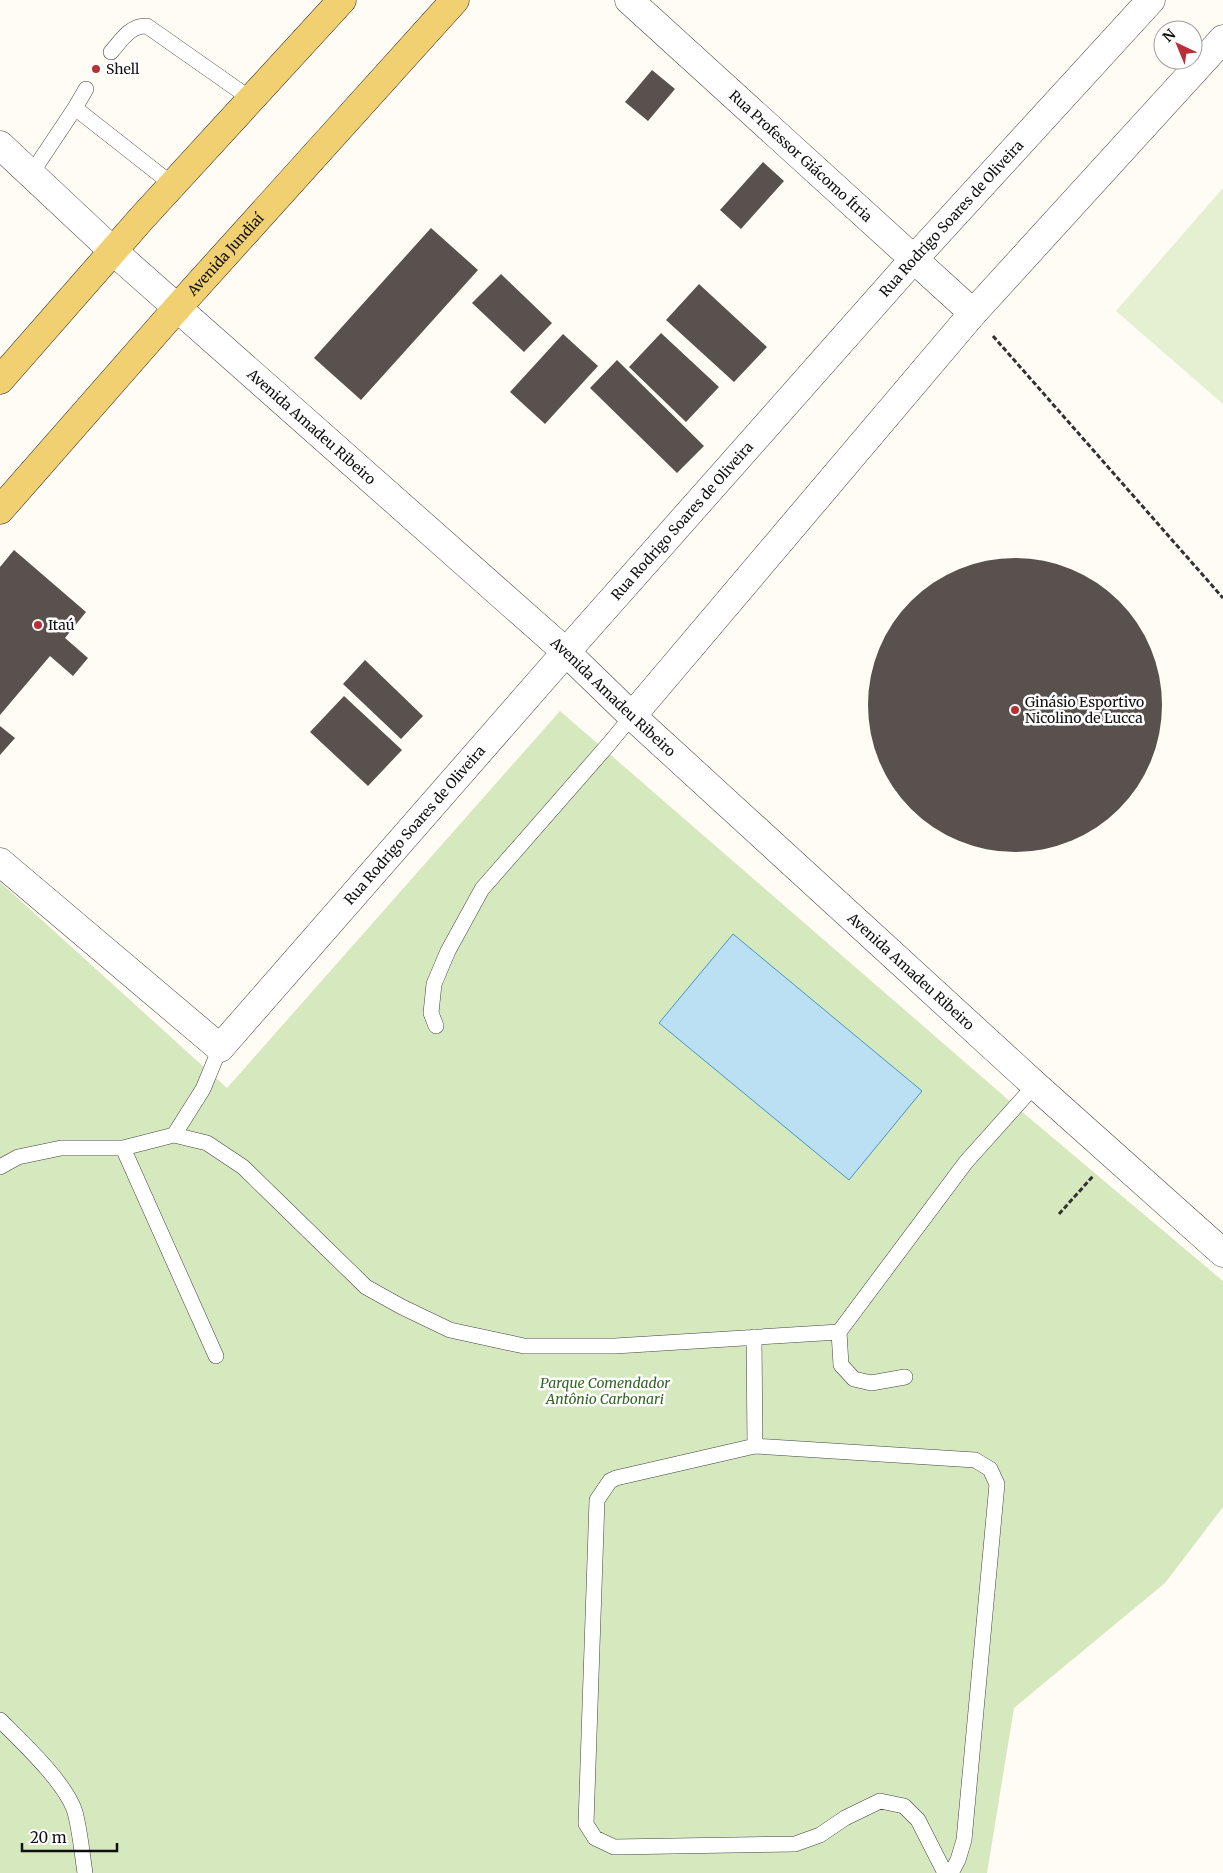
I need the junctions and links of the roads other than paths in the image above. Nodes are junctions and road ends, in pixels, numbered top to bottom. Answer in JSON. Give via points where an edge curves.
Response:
{"nodes":[{"id":1,"x":342,"y":0,"type":"edge"},
{"id":2,"x":455,"y":0,"type":"edge"},
{"id":3,"x":628,"y":0,"type":"edge"},
{"id":4,"x":1150,"y":0,"type":"edge"},
{"id":5,"x":1223,"y":39,"type":"edge"},
{"id":6,"x":111,"y":52,"type":"dead end"},
{"id":7,"x":86,"y":88,"type":"dead end"},
{"id":8,"x":251,"y":99,"type":"junction"},
{"id":9,"x":75,"y":108,"type":"junction"},
{"id":10,"x":0,"y":145,"type":"edge"},
{"id":11,"x":31,"y":174,"type":"junction"},
{"id":12,"x":173,"y":185,"type":"junction"},
{"id":13,"x":113,"y":251,"type":"junction"},
{"id":14,"x":913,"y":260,"type":"junction"},
{"id":15,"x":178,"y":307,"type":"junction"},
{"id":16,"x":973,"y":313,"type":"junction"},
{"id":17,"x":0,"y":380,"type":"edge"},
{"id":18,"x":0,"y":510,"type":"edge"},
{"id":19,"x":566,"y":652,"type":"junction"},
{"id":20,"x":632,"y":716,"type":"junction"},
{"id":21,"x":0,"y":862,"type":"edge"},
{"id":22,"x":436,"y":1026,"type":"dead end"},
{"id":23,"x":220,"y":1048,"type":"junction"},
{"id":24,"x":1035,"y":1085,"type":"junction"},
{"id":25,"x":174,"y":1136,"type":"junction"},
{"id":26,"x":123,"y":1148,"type":"junction"},
{"id":27,"x":0,"y":1168,"type":"edge"},
{"id":28,"x":1223,"y":1252,"type":"edge"},
{"id":29,"x":839,"y":1332,"type":"junction"},
{"id":30,"x":754,"y":1337,"type":"junction"},
{"id":31,"x":216,"y":1356,"type":"dead end"},
{"id":32,"x":905,"y":1377,"type":"dead end"},
{"id":33,"x":755,"y":1446,"type":"junction"},
{"id":34,"x":0,"y":1720,"type":"edge"},
{"id":35,"x":85,"y":1873,"type":"edge"},
{"id":36,"x":945,"y":1873,"type":"edge"},
{"id":37,"x":951,"y":1873,"type":"edge"}],
"edges":[{"from":1,"to":8,"type":"main road"},
{"from":2,"to":15,"type":"main road","name":"Avenida Jundiaí"},
{"from":3,"to":14,"type":"street","name":"Rua Professor Giácomo Ítria"},
{"from":4,"to":14,"type":"street","name":"Rua Rodrigo Soares de Oliveira"},
{"from":5,"to":16,"type":"street"},
{"from":6,"to":8,"type":"lane","via":[[128,33],[147,26]]},
{"from":7,"to":9,"type":"lane"},
{"from":8,"to":12,"type":"main road"},
{"from":9,"to":11,"type":"lane"},
{"from":9,"to":12,"type":"lane"},
{"from":10,"to":11,"type":"street","name":"Avenida Amadeu Ribeiro"},
{"from":11,"to":13,"type":"street","name":"Avenida Amadeu Ribeiro"},
{"from":12,"to":13,"type":"main road"},
{"from":13,"to":15,"type":"street","name":"Avenida Amadeu Ribeiro"},
{"from":13,"to":17,"type":"main road"},
{"from":14,"to":16,"type":"street","name":"Rua Professor Giácomo Ítria"},
{"from":14,"to":19,"type":"street","name":"Rua Rodrigo Soares de Oliveira"},
{"from":15,"to":18,"type":"main road","name":"Avenida Jundiaí"},
{"from":15,"to":19,"type":"street","name":"Avenida Amadeu Ribeiro"},
{"from":16,"to":20,"type":"street"},
{"from":19,"to":20,"type":"street","name":"Avenida Amadeu Ribeiro"},
{"from":19,"to":23,"type":"street","name":"Rua Rodrigo Soares de Oliveira"},
{"from":20,"to":22,"type":"lane","via":[[482,889],[434,984],[432,1013]]},
{"from":20,"to":24,"type":"street","name":"Avenida Amadeu Ribeiro"},
{"from":21,"to":23,"type":"street"},
{"from":23,"to":25,"type":"lane","via":[[203,1089]]},
{"from":24,"to":28,"type":"street","name":"Avenida Amadeu Ribeiro"},
{"from":24,"to":29,"type":"lane","via":[[966,1162]]},
{"from":25,"to":26,"type":"lane"},
{"from":25,"to":30,"type":"lane","via":[[207,1143],[243,1167],[366,1287],[450,1330],[524,1346],[615,1346]]},
{"from":26,"to":27,"type":"lane","via":[[61,1148],[18,1157]]},
{"from":26,"to":31,"type":"lane"},
{"from":29,"to":30,"type":"lane"},
{"from":29,"to":32,"type":"lane","via":[[841,1365],[854,1380],[871,1383]]},
{"from":30,"to":33,"type":"lane"},
{"from":33,"to":36,"type":"lane","via":[[616,1478],[610,1481],[597,1500],[586,1824],[595,1838],[614,1847],[795,1844],[820,1835],[880,1801],[904,1806],[918,1820]]},
{"from":33,"to":37,"type":"lane","via":[[975,1460],[990,1469],[997,1484],[964,1840]]},
{"from":34,"to":35,"type":"lane","via":[[64,1789],[75,1812]]}]}
